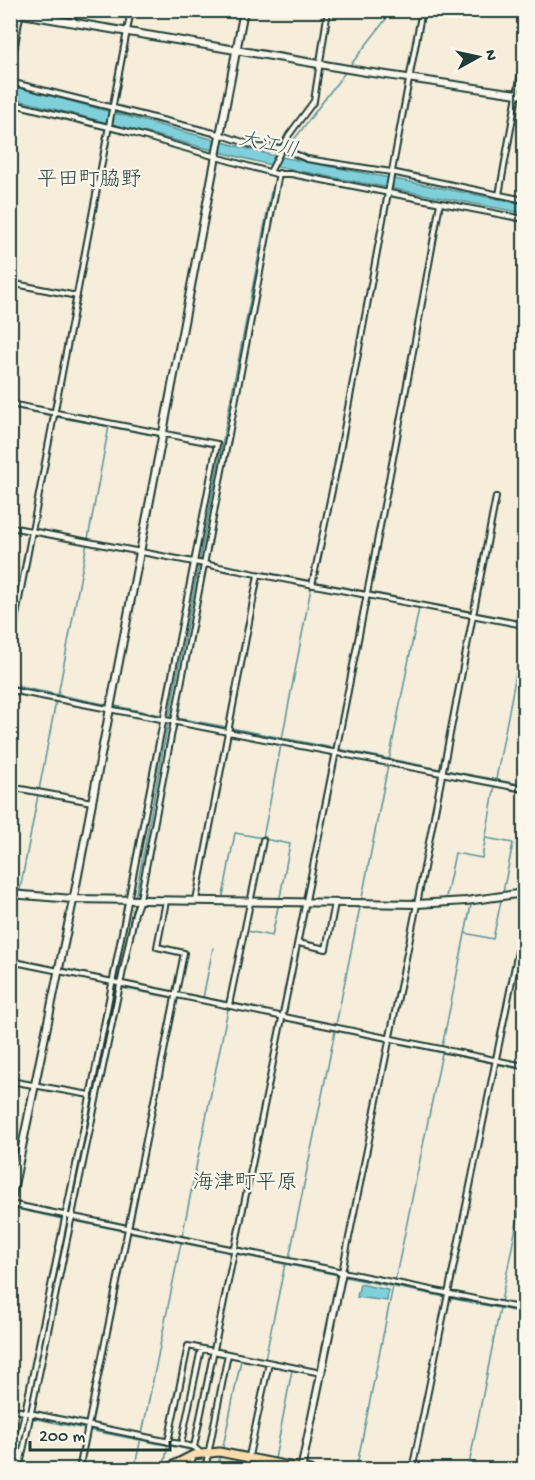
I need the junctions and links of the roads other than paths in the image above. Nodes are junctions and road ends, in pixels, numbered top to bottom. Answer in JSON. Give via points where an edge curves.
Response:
{"nodes":[{"id":1,"x":75,"y":10,"type":"edge"},
{"id":2,"x":131,"y":10,"type":"edge"},
{"id":3,"x":244,"y":10,"type":"edge"},
{"id":4,"x":328,"y":10,"type":"edge"},
{"id":5,"x":422,"y":10,"type":"edge"},
{"id":6,"x":10,"y":12,"type":"edge"},
{"id":7,"x":21,"y":12,"type":"edge"},
{"id":8,"x":73,"y":22,"type":"junction"},
{"id":9,"x":128,"y":32,"type":"junction"},
{"id":10,"x":238,"y":50,"type":"junction"},
{"id":11,"x":525,"y":56,"type":"edge"},
{"id":12,"x":320,"y":64,"type":"junction"},
{"id":13,"x":10,"y":74,"type":"edge"},
{"id":14,"x":410,"y":77,"type":"junction"},
{"id":15,"x":10,"y":82,"type":"edge"},
{"id":16,"x":521,"y":94,"type":"edge"},
{"id":17,"x":10,"y":103,"type":"edge"},
{"id":18,"x":114,"y":110,"type":"junction"},
{"id":19,"x":110,"y":128,"type":"junction"},
{"id":20,"x":221,"y":137,"type":"junction"},
{"id":21,"x":281,"y":148,"type":"junction"},
{"id":22,"x":217,"y":158,"type":"junction"},
{"id":23,"x":270,"y":171,"type":"junction"},
{"id":24,"x":279,"y":172,"type":"junction"},
{"id":25,"x":391,"y":174,"type":"junction"},
{"id":26,"x":388,"y":192,"type":"junction"},
{"id":27,"x":499,"y":195,"type":"junction"},
{"id":28,"x":525,"y":200,"type":"edge"},
{"id":29,"x":440,"y":203,"type":"junction"},
{"id":30,"x":525,"y":219,"type":"edge"},
{"id":31,"x":10,"y":283,"type":"edge"},
{"id":32,"x":78,"y":296,"type":"junction"},
{"id":33,"x":10,"y":404,"type":"edge"},
{"id":34,"x":56,"y":412,"type":"junction"},
{"id":35,"x":163,"y":433,"type":"junction"},
{"id":36,"x":495,"y":497,"type":"dead end"},
{"id":37,"x":10,"y":527,"type":"edge"},
{"id":38,"x":33,"y":531,"type":"junction"},
{"id":39,"x":140,"y":552,"type":"junction"},
{"id":40,"x":195,"y":562,"type":"junction"},
{"id":41,"x":202,"y":564,"type":"junction"},
{"id":42,"x":258,"y":575,"type":"junction"},
{"id":43,"x":312,"y":585,"type":"junction"},
{"id":44,"x":367,"y":596,"type":"junction"},
{"id":45,"x":473,"y":615,"type":"junction"},
{"id":46,"x":525,"y":625,"type":"edge"},
{"id":47,"x":10,"y":647,"type":"edge"},
{"id":48,"x":10,"y":690,"type":"edge"},
{"id":49,"x":110,"y":709,"type":"junction"},
{"id":50,"x":165,"y":720,"type":"junction"},
{"id":51,"x":172,"y":721,"type":"junction"},
{"id":52,"x":228,"y":732,"type":"junction"},
{"id":53,"x":335,"y":752,"type":"junction"},
{"id":54,"x":442,"y":773,"type":"junction"},
{"id":55,"x":12,"y":787,"type":"edge"},
{"id":56,"x":525,"y":789,"type":"edge"},
{"id":57,"x":10,"y":802,"type":"edge"},
{"id":58,"x":92,"y":802,"type":"junction"},
{"id":59,"x":263,"y":840,"type":"dead end"},
{"id":60,"x":525,"y":893,"type":"edge"},
{"id":61,"x":10,"y":894,"type":"edge"},
{"id":62,"x":74,"y":899,"type":"junction"},
{"id":63,"x":135,"y":899,"type":"junction"},
{"id":64,"x":166,"y":900,"type":"junction"},
{"id":65,"x":196,"y":900,"type":"junction"},
{"id":66,"x":250,"y":901,"type":"junction"},
{"id":67,"x":306,"y":902,"type":"junction"},
{"id":68,"x":335,"y":903,"type":"junction"},
{"id":69,"x":417,"y":904,"type":"junction"},
{"id":70,"x":525,"y":922,"type":"edge"},
{"id":71,"x":298,"y":943,"type":"junction"},
{"id":72,"x":10,"y":961,"type":"edge"},
{"id":73,"x":58,"y":970,"type":"junction"},
{"id":74,"x":114,"y":982,"type":"junction"},
{"id":75,"x":121,"y":986,"type":"junction"},
{"id":76,"x":176,"y":994,"type":"junction"},
{"id":77,"x":229,"y":1005,"type":"junction"},
{"id":78,"x":283,"y":1017,"type":"junction"},
{"id":79,"x":389,"y":1038,"type":"junction"},
{"id":80,"x":496,"y":1060,"type":"junction"},
{"id":81,"x":525,"y":1066,"type":"edge"},
{"id":82,"x":10,"y":1082,"type":"edge"},
{"id":83,"x":35,"y":1084,"type":"junction"},
{"id":84,"x":90,"y":1094,"type":"junction"},
{"id":85,"x":11,"y":1204,"type":"edge"},
{"id":86,"x":69,"y":1216,"type":"junction"},
{"id":87,"x":128,"y":1228,"type":"junction"},
{"id":88,"x":235,"y":1250,"type":"junction"},
{"id":89,"x":342,"y":1272,"type":"junction"},
{"id":90,"x":448,"y":1294,"type":"junction"},
{"id":91,"x":525,"y":1310,"type":"edge"},
{"id":92,"x":201,"y":1348,"type":"junction"},
{"id":93,"x":214,"y":1351,"type":"junction"},
{"id":94,"x":228,"y":1354,"type":"junction"},
{"id":95,"x":268,"y":1363,"type":"junction"},
{"id":96,"x":321,"y":1373,"type":"junction"},
{"id":97,"x":10,"y":1409,"type":"edge"},
{"id":98,"x":28,"y":1413,"type":"junction"},
{"id":99,"x":88,"y":1426,"type":"junction"},
{"id":100,"x":168,"y":1442,"type":"junction"},
{"id":101,"x":181,"y":1444,"type":"junction"},
{"id":102,"x":199,"y":1452,"type":"junction"},
{"id":103,"x":249,"y":1457,"type":"junction"},
{"id":104,"x":525,"y":1461,"type":"edge"},
{"id":105,"x":177,"y":1466,"type":"edge"},
{"id":106,"x":301,"y":1469,"type":"edge"},
{"id":107,"x":13,"y":1470,"type":"edge"},
{"id":108,"x":19,"y":1470,"type":"edge"},
{"id":109,"x":79,"y":1470,"type":"edge"},
{"id":110,"x":164,"y":1470,"type":"edge"},
{"id":111,"x":190,"y":1470,"type":"edge"},
{"id":112,"x":204,"y":1470,"type":"edge"},
{"id":113,"x":246,"y":1470,"type":"edge"},
{"id":114,"x":310,"y":1470,"type":"edge"},
{"id":115,"x":412,"y":1470,"type":"edge"},
{"id":116,"x":523,"y":1470,"type":"edge"}],
"edges":[{"from":1,"to":8,"type":"street"},
{"from":2,"to":9,"type":"street"},
{"from":3,"to":10,"type":"street"},
{"from":4,"to":12,"type":"street"},
{"from":5,"to":14,"type":"street"},
{"from":6,"to":7,"type":"street"},
{"from":7,"to":8,"type":"street"},
{"from":7,"to":13,"type":"street"},
{"from":8,"to":9,"type":"street"},
{"from":9,"to":10,"type":"street"},
{"from":9,"to":18,"type":"street"},
{"from":10,"to":12,"type":"street"},
{"from":10,"to":20,"type":"street"},
{"from":11,"to":16,"type":"street"},
{"from":12,"to":14,"type":"street"},
{"from":12,"to":21,"type":"street","via":[[312,105]]},
{"from":14,"to":16,"type":"street"},
{"from":14,"to":25,"type":"street"},
{"from":15,"to":18,"type":"street"},
{"from":16,"to":27,"type":"street"},
{"from":17,"to":19,"type":"street"},
{"from":18,"to":19,"type":"street"},
{"from":18,"to":20,"type":"street"},
{"from":19,"to":22,"type":"street"},
{"from":19,"to":32,"type":"street"},
{"from":20,"to":21,"type":"street","via":[[258,147]]},
{"from":20,"to":22,"type":"street"},
{"from":21,"to":23,"type":"street"},
{"from":21,"to":25,"type":"street","via":[[307,159]]},
{"from":22,"to":23,"type":"street"},
{"from":22,"to":35,"type":"street"},
{"from":23,"to":24,"type":"street"},
{"from":24,"to":26,"type":"street"},
{"from":24,"to":41,"type":"street"},
{"from":25,"to":26,"type":"street"},
{"from":25,"to":27,"type":"street"},
{"from":26,"to":29,"type":"street"},
{"from":26,"to":43,"type":"street"},
{"from":27,"to":28,"type":"street"},
{"from":29,"to":30,"type":"street"},
{"from":29,"to":44,"type":"street"},
{"from":31,"to":32,"type":"street"},
{"from":32,"to":34,"type":"street"},
{"from":33,"to":34,"type":"street"},
{"from":34,"to":35,"type":"street"},
{"from":34,"to":38,"type":"street"},
{"from":35,"to":39,"type":"street"},
{"from":35,"to":40,"type":"street","via":[[217,444]]},
{"from":36,"to":45,"type":"street"},
{"from":37,"to":38,"type":"street"},
{"from":38,"to":39,"type":"street"},
{"from":38,"to":47,"type":"street"},
{"from":39,"to":40,"type":"street"},
{"from":39,"to":49,"type":"street"},
{"from":40,"to":41,"type":"street"},
{"from":40,"to":50,"type":"street"},
{"from":41,"to":42,"type":"street"},
{"from":41,"to":51,"type":"street"},
{"from":42,"to":43,"type":"street"},
{"from":42,"to":52,"type":"street"},
{"from":43,"to":44,"type":"street"},
{"from":44,"to":45,"type":"street"},
{"from":44,"to":53,"type":"street"},
{"from":45,"to":46,"type":"street"},
{"from":45,"to":54,"type":"street"},
{"from":48,"to":49,"type":"street"},
{"from":49,"to":50,"type":"street"},
{"from":49,"to":58,"type":"street"},
{"from":50,"to":51,"type":"street"},
{"from":50,"to":63,"type":"street"},
{"from":51,"to":52,"type":"street"},
{"from":51,"to":63,"type":"street"},
{"from":52,"to":53,"type":"street"},
{"from":52,"to":65,"type":"street"},
{"from":53,"to":54,"type":"street"},
{"from":53,"to":67,"type":"street"},
{"from":54,"to":56,"type":"street"},
{"from":54,"to":69,"type":"street"},
{"from":55,"to":57,"type":"street"},
{"from":55,"to":58,"type":"street"},
{"from":58,"to":62,"type":"street"},
{"from":59,"to":66,"type":"street"},
{"from":60,"to":69,"type":"street"},
{"from":61,"to":62,"type":"street"},
{"from":62,"to":63,"type":"street"},
{"from":62,"to":73,"type":"street"},
{"from":63,"to":64,"type":"street"},
{"from":63,"to":74,"type":"street"},
{"from":63,"to":75,"type":"street"},
{"from":64,"to":65,"type":"street"},
{"from":64,"to":76,"type":"street","via":[[157,947],[184,953]]},
{"from":65,"to":66,"type":"street"},
{"from":66,"to":67,"type":"street"},
{"from":66,"to":77,"type":"street"},
{"from":67,"to":68,"type":"street"},
{"from":67,"to":71,"type":"street"},
{"from":68,"to":69,"type":"street"},
{"from":68,"to":71,"type":"street","via":[[326,949]]},
{"from":69,"to":79,"type":"street"},
{"from":70,"to":80,"type":"street"},
{"from":71,"to":78,"type":"street"},
{"from":72,"to":73,"type":"street"},
{"from":73,"to":74,"type":"street"},
{"from":73,"to":83,"type":"street"},
{"from":74,"to":75,"type":"street"},
{"from":74,"to":84,"type":"street"},
{"from":75,"to":76,"type":"street"},
{"from":75,"to":86,"type":"street"},
{"from":76,"to":77,"type":"street"},
{"from":76,"to":87,"type":"street"},
{"from":77,"to":78,"type":"street"},
{"from":78,"to":79,"type":"street"},
{"from":78,"to":88,"type":"street"},
{"from":79,"to":80,"type":"street"},
{"from":79,"to":89,"type":"street"},
{"from":80,"to":81,"type":"street"},
{"from":80,"to":90,"type":"street"},
{"from":82,"to":83,"type":"street"},
{"from":83,"to":84,"type":"street"},
{"from":83,"to":85,"type":"street"},
{"from":84,"to":86,"type":"street"},
{"from":85,"to":86,"type":"street"},
{"from":86,"to":87,"type":"street"},
{"from":86,"to":98,"type":"street"},
{"from":87,"to":88,"type":"street"},
{"from":87,"to":99,"type":"street"},
{"from":88,"to":89,"type":"street"},
{"from":88,"to":93,"type":"street"},
{"from":89,"to":90,"type":"street"},
{"from":89,"to":96,"type":"street"},
{"from":90,"to":91,"type":"street"},
{"from":90,"to":115,"type":"street"},
{"from":92,"to":93,"type":"street"},
{"from":92,"to":100,"type":"street","via":[[188,1346]]},
{"from":92,"to":101,"type":"street"},
{"from":93,"to":94,"type":"street"},
{"from":93,"to":102,"type":"street"},
{"from":94,"to":95,"type":"street"},
{"from":94,"to":102,"type":"street"},
{"from":95,"to":96,"type":"street"},
{"from":95,"to":103,"type":"street"},
{"from":96,"to":106,"type":"street"},
{"from":97,"to":98,"type":"street"},
{"from":98,"to":99,"type":"street"},
{"from":98,"to":107,"type":"street"},
{"from":98,"to":108,"type":"street"},
{"from":99,"to":100,"type":"street"},
{"from":99,"to":109,"type":"street"},
{"from":100,"to":101,"type":"street"},
{"from":101,"to":102,"type":"street"},
{"from":102,"to":103,"type":"main road"},
{"from":102,"to":105,"type":"main road"},
{"from":102,"to":111,"type":"street"},
{"from":102,"to":112,"type":"street"},
{"from":103,"to":106,"type":"main road"},
{"from":103,"to":113,"type":"street"},
{"from":104,"to":116,"type":"street"},
{"from":105,"to":110,"type":"main road"},
{"from":106,"to":114,"type":"main road"}]}
